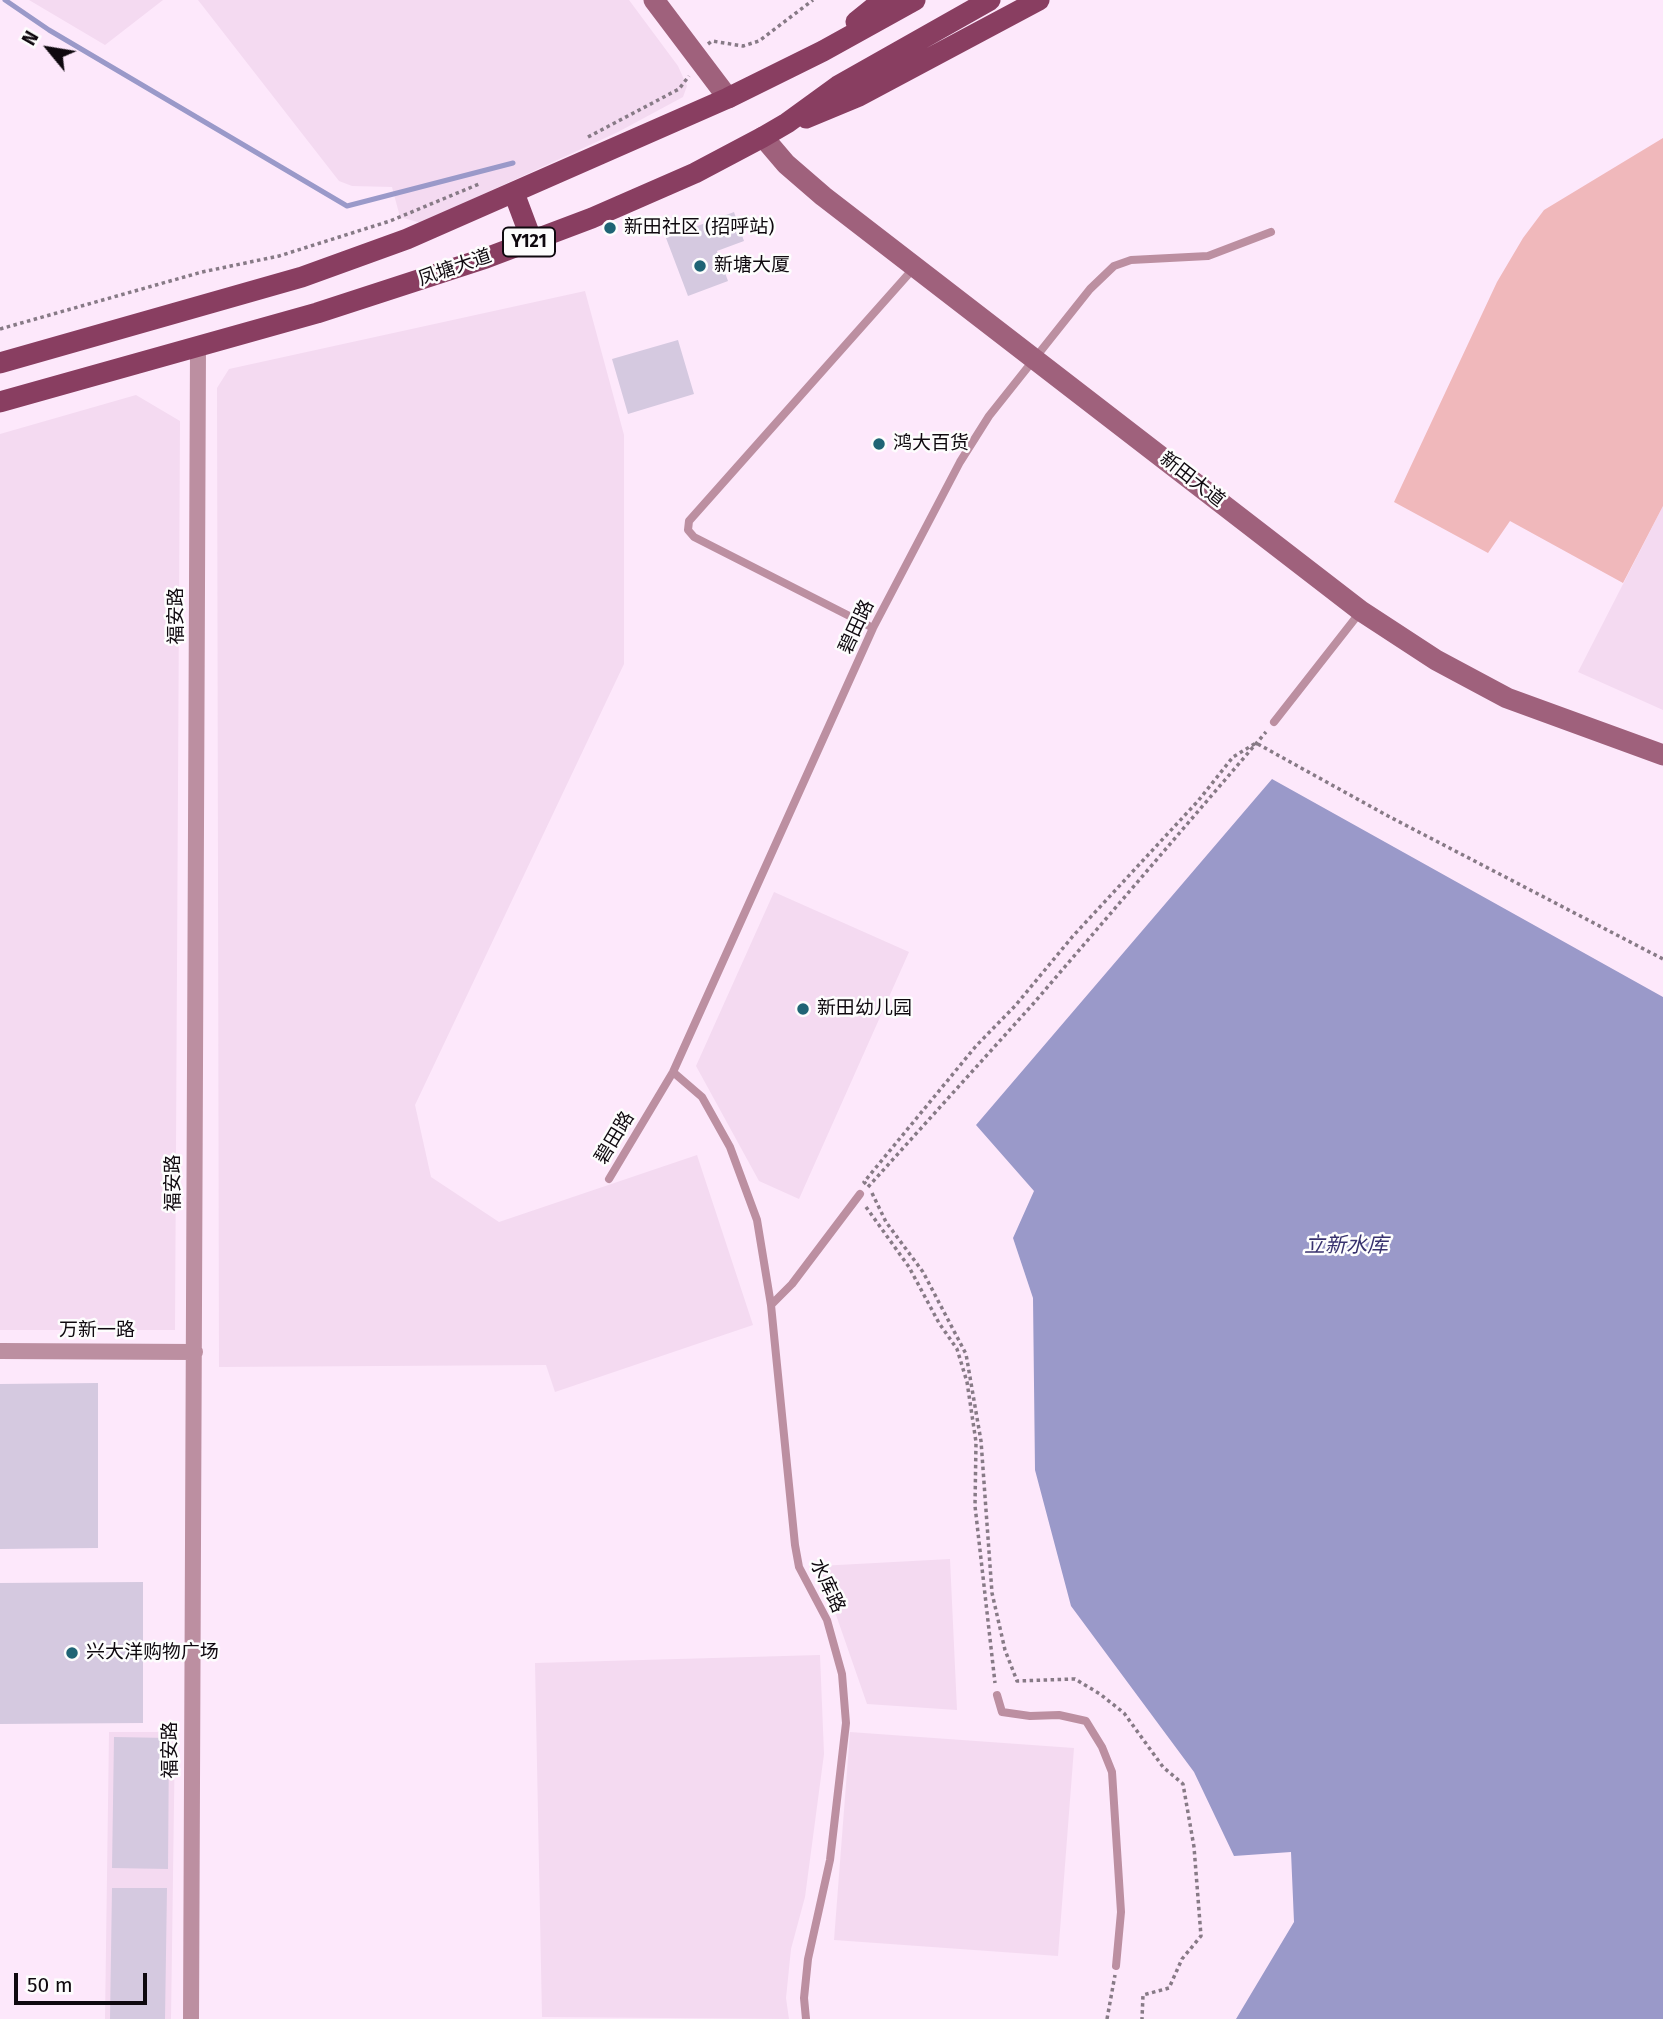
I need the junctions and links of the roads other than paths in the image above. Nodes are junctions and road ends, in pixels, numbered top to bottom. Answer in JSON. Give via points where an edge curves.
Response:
{"nodes":[{"id":1,"x":654,"y":0,"type":"edge"},
{"id":2,"x":883,"y":0,"type":"edge"},
{"id":3,"x":915,"y":0,"type":"edge"},
{"id":4,"x":990,"y":0,"type":"edge"},
{"id":5,"x":1038,"y":0,"type":"edge"},
{"id":6,"x":823,"y":51,"type":"junction"},
{"id":7,"x":728,"y":98,"type":"junction"},
{"id":8,"x":787,"y":123,"type":"junction"},
{"id":9,"x":763,"y":137,"type":"junction"},
{"id":10,"x":514,"y":193,"type":"junction"},
{"id":11,"x":1271,"y":232,"type":"dead end"},
{"id":12,"x":532,"y":241,"type":"junction"},
{"id":13,"x":915,"y":267,"type":"junction"},
{"id":14,"x":198,"y":346,"type":"junction"},
{"id":15,"x":1034,"y":359,"type":"junction"},
{"id":16,"x":0,"y":363,"type":"edge"},
{"id":17,"x":0,"y":402,"type":"edge"},
{"id":18,"x":1361,"y":611,"type":"junction"},
{"id":19,"x":873,"y":628,"type":"junction"},
{"id":20,"x":1274,"y":722,"type":"road end"},
{"id":21,"x":1663,"y":755,"type":"edge"},
{"id":22,"x":673,"y":1072,"type":"junction"},
{"id":23,"x":609,"y":1179,"type":"dead end"},
{"id":24,"x":860,"y":1194,"type":"road end"},
{"id":25,"x":771,"y":1305,"type":"junction"},
{"id":26,"x":0,"y":1351,"type":"edge"},
{"id":27,"x":195,"y":1352,"type":"junction"},
{"id":28,"x":997,"y":1695,"type":"road end"},
{"id":29,"x":1116,"y":1966,"type":"road end"},
{"id":30,"x":191,"y":2019,"type":"edge"},
{"id":31,"x":806,"y":2019,"type":"edge"}],
"edges":[{"from":1,"to":7,"type":"street"},
{"from":2,"to":6,"type":"main road"},
{"from":3,"to":6,"type":"main road","number":"Y121"},
{"from":4,"to":8,"type":"main road","name":"凤塘大道","number":"Y121","via":[[838,86]]},
{"from":5,"to":8,"type":"main road","via":[[839,107]]},
{"from":6,"to":7,"type":"main road","number":"Y121"},
{"from":7,"to":10,"type":"main road","number":"Y121"},
{"from":8,"to":9,"type":"main road","name":"凤塘大道","number":"Y121"},
{"from":9,"to":12,"type":"main road","name":"凤塘大道","number":"Y121","via":[[644,196]]},
{"from":9,"to":13,"type":"street","name":"新田大道","via":[[803,180]]},
{"from":10,"to":12,"type":"main road"},
{"from":10,"to":16,"type":"main road","number":"Y121","via":[[353,260]]},
{"from":11,"to":15,"type":"lane","name":"碧田路","via":[[1208,256],[1131,260],[1114,266]]},
{"from":12,"to":14,"type":"main road","name":"凤塘大道","number":"Y121","via":[[344,305]]},
{"from":13,"to":15,"type":"street","name":"新田大道"},
{"from":13,"to":19,"type":"lane","via":[[689,521],[688,530],[694,537]]},
{"from":14,"to":17,"type":"main road","name":"凤塘大道","number":"Y121"},
{"from":14,"to":27,"type":"street","name":"福安路"},
{"from":15,"to":18,"type":"street","name":"新田大道"},
{"from":15,"to":19,"type":"lane","name":"碧田路","via":[[960,462]]},
{"from":18,"to":20,"type":"lane"},
{"from":18,"to":21,"type":"street","name":"新田大道","via":[[1436,660],[1507,698]]},
{"from":19,"to":22,"type":"lane","name":"碧田路"},
{"from":22,"to":23,"type":"lane","name":"碧田路"},
{"from":22,"to":25,"type":"lane","name":"水库路","via":[[702,1097],[730,1147],[757,1220]]},
{"from":24,"to":25,"type":"lane"},
{"from":25,"to":31,"type":"lane","name":"水库路","via":[[795,1545],[799,1567],[827,1620],[842,1674],[846,1723],[830,1860],[808,1959]]},
{"from":26,"to":27,"type":"street","name":"万新一路"},
{"from":27,"to":30,"type":"street","name":"福安路"},
{"from":28,"to":29,"type":"lane","via":[[1002,1712],[1086,1721],[1102,1747],[1112,1772],[1114,1800],[1121,1912]]}]}
